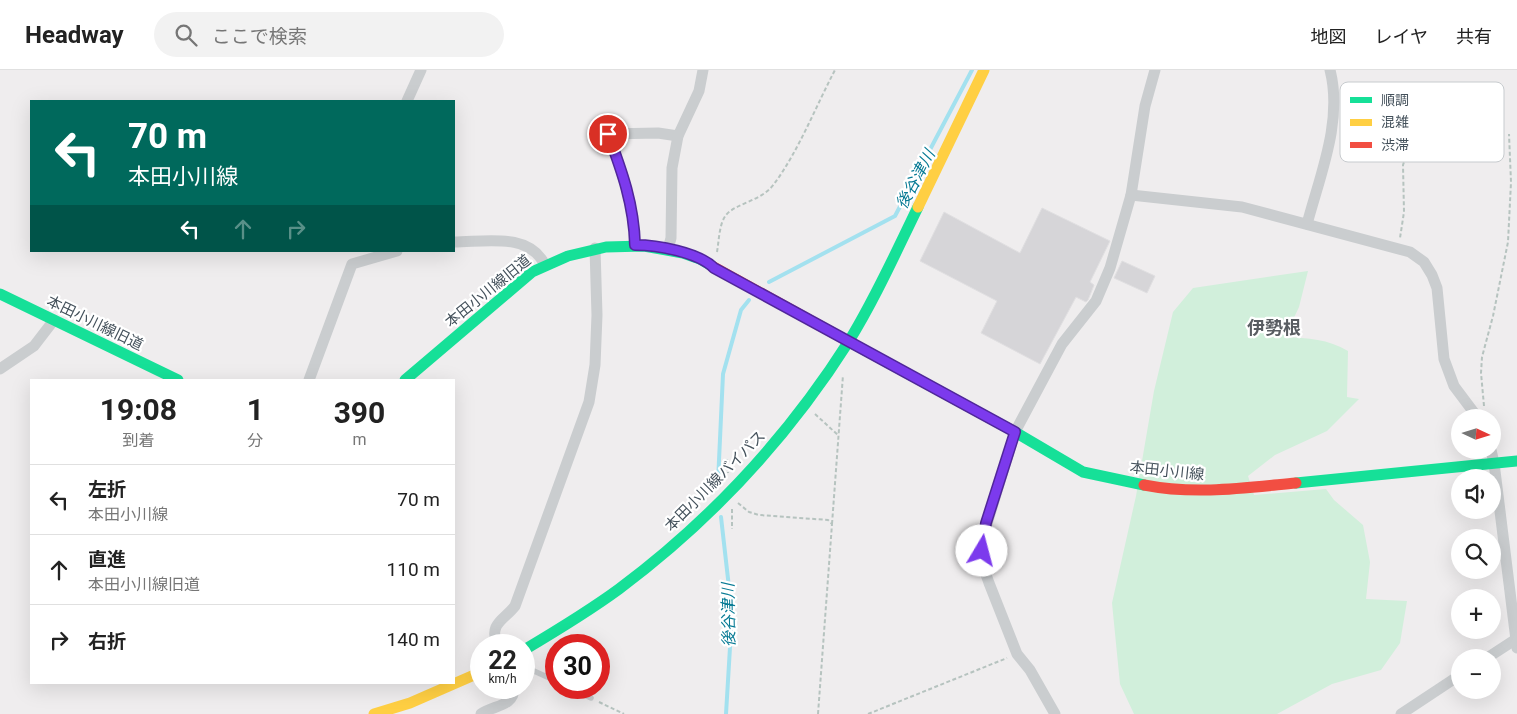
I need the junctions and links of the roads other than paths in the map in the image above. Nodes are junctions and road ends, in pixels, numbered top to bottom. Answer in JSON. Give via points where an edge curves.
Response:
{"nodes":[{"id":1,"x":421,"y":70,"type":"edge"},
{"id":2,"x":703,"y":70,"type":"edge"},
{"id":3,"x":984,"y":70,"type":"edge"},
{"id":4,"x":1155,"y":70,"type":"edge"},
{"id":5,"x":1330,"y":70,"type":"edge"},
{"id":6,"x":407,"y":100,"type":"edge"},
{"id":7,"x":678,"y":136,"type":"junction"},
{"id":8,"x":1131,"y":195,"type":"junction"},
{"id":9,"x":1306,"y":224,"type":"junction"},
{"id":10,"x":455,"y":242,"type":"edge"},
{"id":11,"x":635,"y":245,"type":"junction"},
{"id":12,"x":595,"y":248,"type":"junction"},
{"id":13,"x":668,"y":249,"type":"junction"},
{"id":14,"x":394,"y":252,"type":"edge"},
{"id":15,"x":545,"y":265,"type":"junction"},
{"id":16,"x":0,"y":294,"type":"edge"},
{"id":17,"x":54,"y":320,"type":"junction"},
{"id":18,"x":848,"y":340,"type":"junction"},
{"id":19,"x":0,"y":369,"type":"edge"},
{"id":20,"x":176,"y":379,"type":"edge"},
{"id":21,"x":309,"y":379,"type":"edge"},
{"id":22,"x":406,"y":379,"type":"edge"},
{"id":23,"x":1475,"y":409,"type":"edge"},
{"id":24,"x":1015,"y":432,"type":"junction"},
{"id":25,"x":1493,"y":459,"type":"edge"},
{"id":26,"x":1517,"y":461,"type":"edge"},
{"id":27,"x":1494,"y":463,"type":"junction"},
{"id":28,"x":495,"y":634,"type":"edge"},
{"id":29,"x":535,"y":643,"type":"edge"},
{"id":30,"x":1516,"y":643,"type":"edge"},
{"id":31,"x":1501,"y":651,"type":"edge"},
{"id":32,"x":470,"y":677,"type":"edge"},
{"id":33,"x":1451,"y":681,"type":"edge"},
{"id":34,"x":455,"y":683,"type":"edge"},
{"id":35,"x":454,"y":684,"type":"edge"},
{"id":36,"x":510,"y":699,"type":"edge"},
{"id":37,"x":374,"y":714,"type":"edge"},
{"id":38,"x":481,"y":714,"type":"edge"},
{"id":39,"x":1055,"y":714,"type":"edge"},
{"id":40,"x":1401,"y":714,"type":"edge"}],
"edges":[{"from":1,"to":6,"type":"street"},
{"from":2,"to":7,"type":"street","via":[[699,91]]},
{"from":3,"to":18,"type":"main road","name":"本田小川線バイパス","via":[[926,192]]},
{"from":4,"to":8,"type":"street","via":[[1145,106]]},
{"from":5,"to":9,"type":"street","via":[[1334,102],[1332,130]]},
{"from":7,"to":11,"type":"street","via":[[608,134],[625,177],[634,220]]},
{"from":7,"to":13,"type":"street","via":[[672,168]]},
{"from":8,"to":9,"type":"street","via":[[1242,206]]},
{"from":8,"to":24,"type":"street","via":[[1116,251],[1096,301],[1062,344]]},
{"from":9,"to":23,"type":"street","via":[[1398,248],[1424,262],[1437,288],[1444,359],[1454,386]]},
{"from":10,"to":15,"type":"street","via":[[518,242],[532,248]]},
{"from":11,"to":12,"type":"main road","name":"本田小川線旧道"},
{"from":11,"to":13,"type":"main road","name":"本田小川線旧道"},
{"from":12,"to":15,"type":"main road","name":"本田小川線旧道"},
{"from":12,"to":28,"type":"street","via":[[597,316],[595,365],[589,402],[515,606],[496,627]]},
{"from":13,"to":18,"type":"main road","name":"本田小川線旧道","via":[[706,260],[714,268]]},
{"from":14,"to":21,"type":"street","via":[[352,264]]},
{"from":15,"to":22,"type":"main road","name":"本田小川線旧道","via":[[532,272]]},
{"from":16,"to":17,"type":"main road","name":"本田小川線旧道"},
{"from":17,"to":19,"type":"street","via":[[34,346]]},
{"from":17,"to":20,"type":"main road","name":"本田小川線旧道"},
{"from":18,"to":24,"type":"main road","name":"本田小川線"},
{"from":18,"to":29,"type":"main road","name":"本田小川線バイパス","via":[[778,439],[729,493],[626,585]]},
{"from":24,"to":27,"type":"main road","name":"本田小川線","via":[[1083,472],[1164,489],[1211,491]]},
{"from":24,"to":39,"type":"street","via":[[986,523],[982,551],[984,566],[1018,654]]},
{"from":25,"to":27,"type":"street"},
{"from":26,"to":27,"type":"main road","name":"本田小川線"},
{"from":27,"to":30,"type":"street"},
{"from":30,"to":31,"type":"street"},
{"from":32,"to":34,"type":"main road"},
{"from":33,"to":40,"type":"street"},
{"from":35,"to":37,"type":"main road"},
{"from":36,"to":38,"type":"street","via":[[506,704]]}]}
